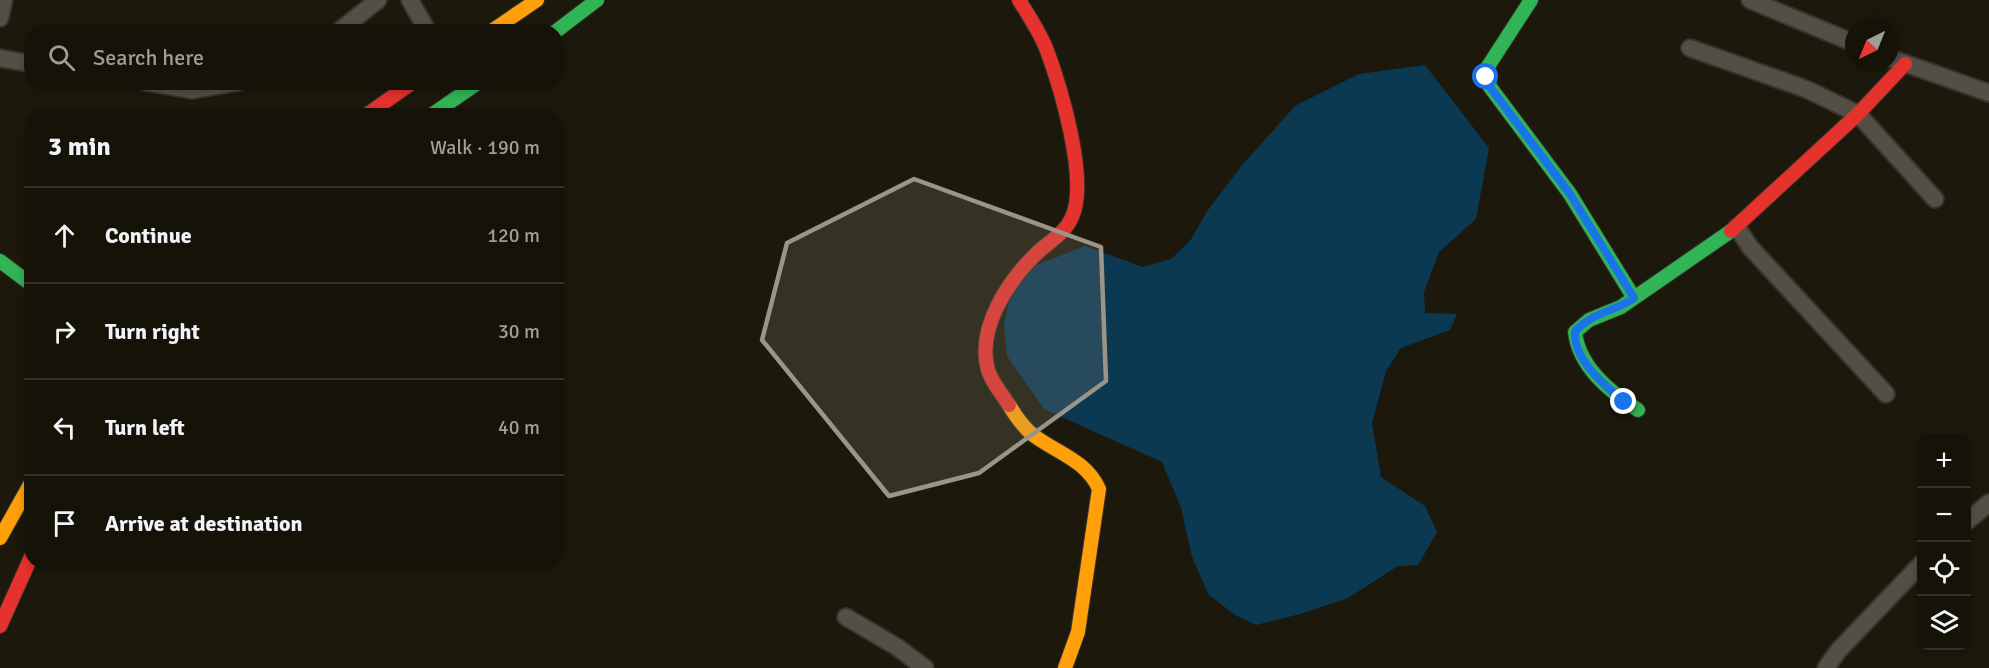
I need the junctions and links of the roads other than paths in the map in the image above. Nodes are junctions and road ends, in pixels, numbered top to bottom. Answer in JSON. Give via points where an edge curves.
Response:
{"nodes":[{"id":1,"x":4,"y":0,"type":"edge"},
{"id":2,"x":410,"y":0,"type":"edge"},
{"id":3,"x":537,"y":0,"type":"edge"},
{"id":4,"x":597,"y":0,"type":"edge"},
{"id":5,"x":1019,"y":0,"type":"edge"},
{"id":6,"x":1531,"y":0,"type":"edge"},
{"id":7,"x":1750,"y":0,"type":"edge"},
{"id":8,"x":375,"y":1,"type":"edge"},
{"id":9,"x":0,"y":18,"type":"edge"},
{"id":10,"x":348,"y":24,"type":"edge"},
{"id":11,"x":424,"y":24,"type":"edge"},
{"id":12,"x":502,"y":24,"type":"edge"},
{"id":13,"x":564,"y":25,"type":"edge"},
{"id":14,"x":1845,"y":39,"type":"edge"},
{"id":15,"x":1690,"y":48,"type":"dead end"},
{"id":16,"x":0,"y":52,"type":"edge"},
{"id":17,"x":0,"y":58,"type":"edge"},
{"id":18,"x":24,"y":62,"type":"edge"},
{"id":19,"x":1899,"y":62,"type":"edge"},
{"id":20,"x":1889,"y":72,"type":"edge"},
{"id":21,"x":402,"y":90,"type":"edge"},
{"id":22,"x":467,"y":90,"type":"edge"},
{"id":23,"x":1989,"y":93,"type":"edge"},
{"id":24,"x":376,"y":108,"type":"edge"},
{"id":25,"x":442,"y":108,"type":"edge"},
{"id":26,"x":1858,"y":114,"type":"junction"},
{"id":27,"x":1935,"y":199,"type":"dead end"},
{"id":28,"x":1737,"y":227,"type":"junction"},
{"id":29,"x":0,"y":261,"type":"edge"},
{"id":30,"x":24,"y":279,"type":"edge"},
{"id":31,"x":1634,"y":298,"type":"junction"},
{"id":32,"x":1886,"y":394,"type":"dead end"},
{"id":33,"x":1638,"y":410,"type":"dead end"},
{"id":34,"x":24,"y":495,"type":"edge"},
{"id":35,"x":1989,"y":503,"type":"edge"},
{"id":36,"x":1971,"y":518,"type":"edge"},
{"id":37,"x":0,"y":538,"type":"edge"},
{"id":38,"x":1917,"y":567,"type":"edge"},
{"id":39,"x":25,"y":570,"type":"edge"},
{"id":40,"x":846,"y":617,"type":"dead end"},
{"id":41,"x":0,"y":626,"type":"edge"},
{"id":42,"x":925,"y":668,"type":"edge"},
{"id":43,"x":1065,"y":668,"type":"edge"},
{"id":44,"x":1826,"y":668,"type":"edge"}],
"edges":[{"from":1,"to":9,"type":"street"},
{"from":2,"to":11,"type":"street"},
{"from":3,"to":12,"type":"street"},
{"from":4,"to":13,"type":"street"},
{"from":5,"to":43,"type":"street","via":[[1039,31],[1063,97],[1074,153],[1076,200],[1073,216],[1024,264],[996,307],[987,362],[989,374],[1025,428],[1090,472],[1098,489],[1078,632]]},
{"from":6,"to":31,"type":"street","via":[[1487,68],[1486,77],[1570,194]]},
{"from":7,"to":14,"type":"street"},
{"from":8,"to":10,"type":"street"},
{"from":15,"to":26,"type":"street","via":[[1806,89]]},
{"from":16,"to":17,"type":"street"},
{"from":17,"to":18,"type":"street"},
{"from":19,"to":23,"type":"street"},
{"from":20,"to":26,"type":"street"},
{"from":21,"to":24,"type":"street"},
{"from":22,"to":25,"type":"street"},
{"from":26,"to":27,"type":"street"},
{"from":26,"to":28,"type":"street"},
{"from":28,"to":31,"type":"street"},
{"from":28,"to":32,"type":"street","via":[[1750,247]]},
{"from":29,"to":30,"type":"street"},
{"from":31,"to":33,"type":"street","via":[[1580,324],[1574,340],[1604,384]]},
{"from":34,"to":37,"type":"street"},
{"from":35,"to":36,"type":"street"},
{"from":38,"to":44,"type":"street"},
{"from":39,"to":41,"type":"street"},
{"from":40,"to":42,"type":"street"}]}
